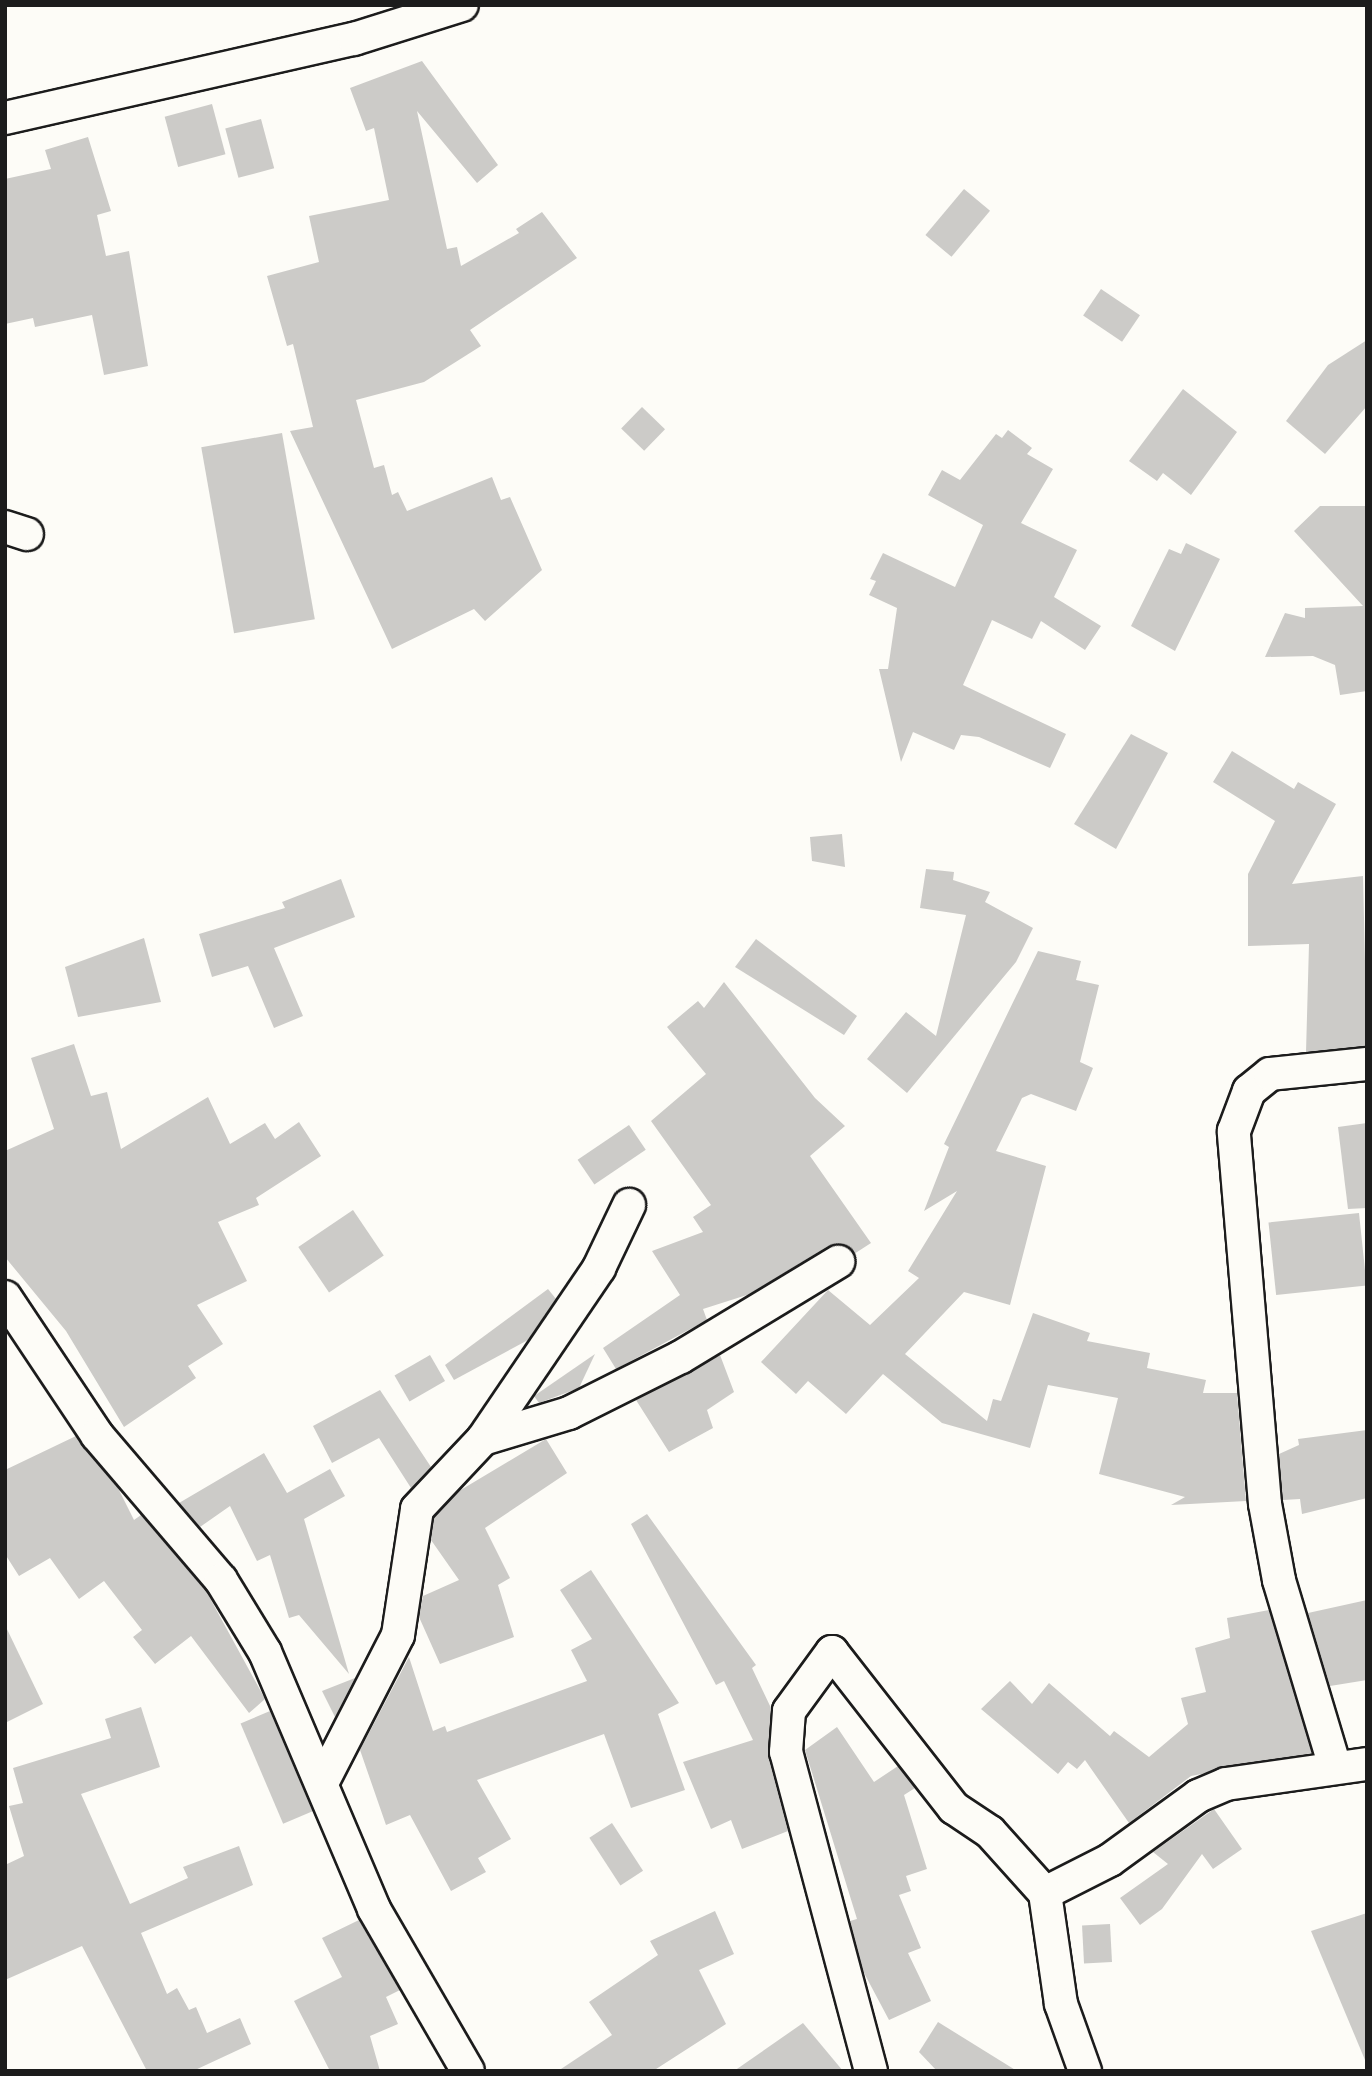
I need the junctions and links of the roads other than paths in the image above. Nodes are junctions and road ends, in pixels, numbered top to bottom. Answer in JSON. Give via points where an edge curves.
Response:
{"nodes":[{"id":1,"x":462,"y":5,"type":"edge"},
{"id":2,"x":5,"y":118,"type":"edge"},
{"id":3,"x":1367,"y":1064,"type":"edge"},
{"id":4,"x":629,"y":1205,"type":"dead end"},
{"id":5,"x":838,"y":1262,"type":"dead end"},
{"id":6,"x":5,"y":1297,"type":"edge"},
{"id":7,"x":483,"y":1439,"type":"junction"},
{"id":8,"x":1367,"y":1764,"type":"edge"},
{"id":9,"x":1335,"y":1768,"type":"junction"},
{"id":10,"x":322,"y":1783,"type":"junction"},
{"id":11,"x":1045,"y":1893,"type":"junction"},
{"id":12,"x":468,"y":2071,"type":"edge"},
{"id":13,"x":871,"y":2071,"type":"edge"},
{"id":14,"x":1085,"y":2071,"type":"edge"}],
"edges":[{"from":1,"to":2,"type":"street","via":[[354,39]]},
{"from":3,"to":9,"type":"street","via":[[1270,1074],[1249,1091],[1234,1131],[1265,1504],[1279,1580]]},
{"from":4,"to":7,"type":"street","via":[[599,1268]]},
{"from":5,"to":7,"type":"street","via":[[681,1357],[569,1413]]},
{"from":6,"to":10,"type":"street","via":[[97,1435],[220,1580],[265,1652]]},
{"from":7,"to":10,"type":"street","via":[[417,1508],[398,1635]]},
{"from":8,"to":9,"type":"street"},
{"from":9,"to":11,"type":"street","via":[[1226,1784],[1198,1796],[1110,1860]]},
{"from":10,"to":12,"type":"street","via":[[374,1909]]},
{"from":11,"to":13,"type":"street","via":[[990,1832],[954,1808],[832,1652],[789,1711],[786,1752]]},
{"from":11,"to":14,"type":"street","via":[[1061,2004]]}]}
